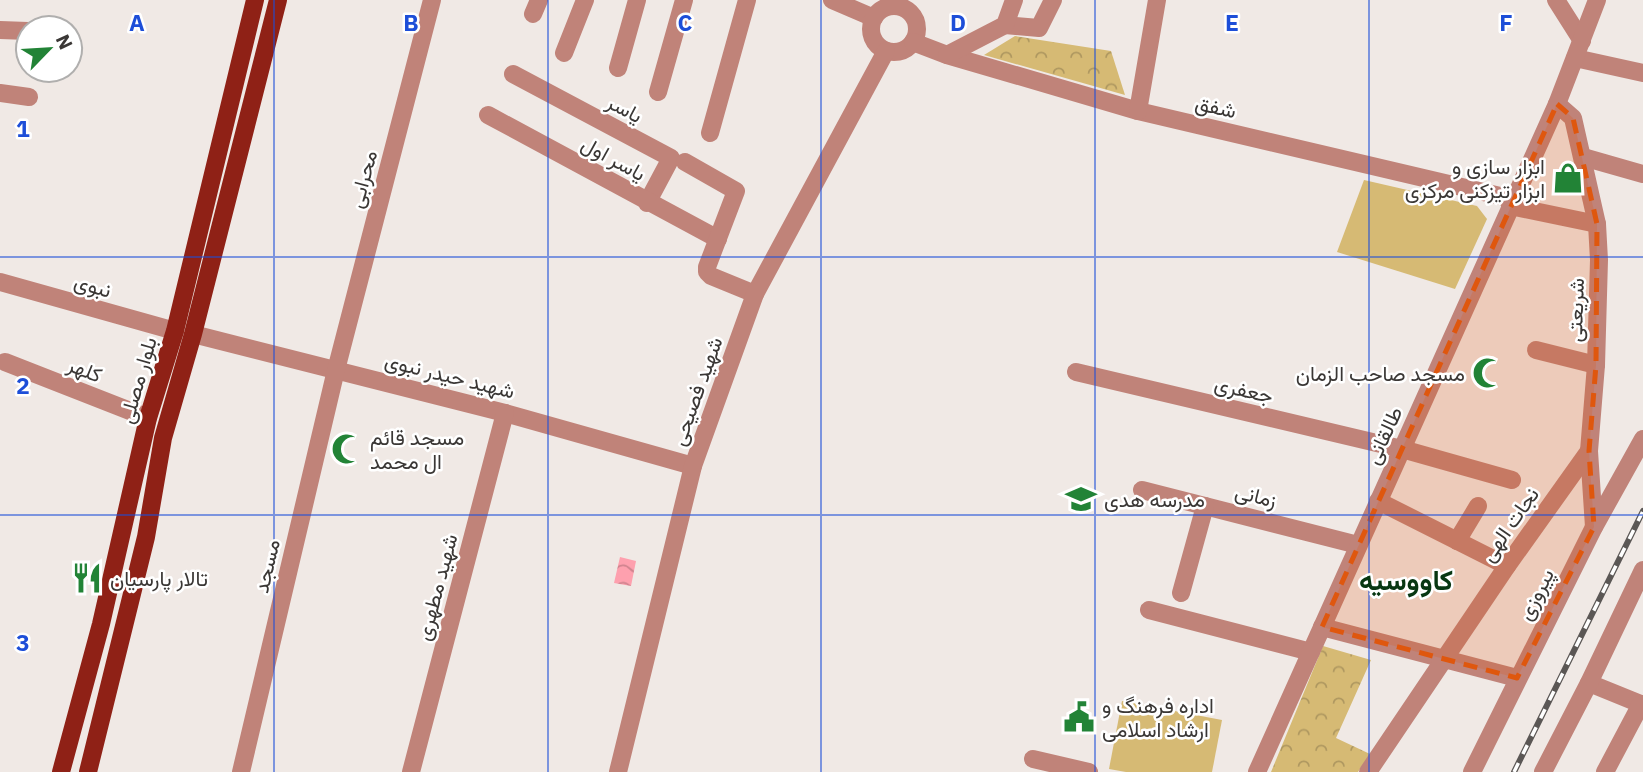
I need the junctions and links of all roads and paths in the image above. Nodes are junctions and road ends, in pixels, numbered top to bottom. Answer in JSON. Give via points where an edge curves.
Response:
{"nodes":[{"id":1,"x":255,"y":0,"type":"edge"},
{"id":2,"x":278,"y":0,"type":"edge"},
{"id":3,"x":432,"y":0,"type":"edge"},
{"id":4,"x":585,"y":0,"type":"edge"},
{"id":5,"x":637,"y":0,"type":"edge"},
{"id":6,"x":684,"y":0,"type":"edge"},
{"id":7,"x":747,"y":0,"type":"edge"},
{"id":8,"x":1014,"y":0,"type":"edge"},
{"id":9,"x":1053,"y":0,"type":"edge"},
{"id":10,"x":1157,"y":0,"type":"edge"},
{"id":11,"x":1556,"y":0,"type":"edge"},
{"id":12,"x":838,"y":1,"type":"edge"},
{"id":13,"x":1596,"y":1,"type":"edge"},
{"id":14,"x":911,"y":7,"type":"edge"},
{"id":15,"x":874,"y":18,"type":"junction"},
{"id":16,"x":1004,"y":25,"type":"junction"},
{"id":17,"x":913,"y":42,"type":"junction"},
{"id":18,"x":1579,"y":50,"type":"junction"},
{"id":19,"x":886,"y":51,"type":"junction"},
{"id":20,"x":564,"y":53,"type":"dead end"},
{"id":21,"x":947,"y":55,"type":"junction"},
{"id":22,"x":618,"y":68,"type":"dead end"},
{"id":23,"x":1643,"y":73,"type":"edge"},
{"id":24,"x":513,"y":74,"type":"dead end"},
{"id":25,"x":658,"y":92,"type":"dead end"},
{"id":26,"x":0,"y":93,"type":"edge"},
{"id":27,"x":29,"y":97,"type":"dead end"},
{"id":28,"x":1557,"y":104,"type":"junction"},
{"id":29,"x":1138,"y":111,"type":"junction"},
{"id":30,"x":488,"y":115,"type":"dead end"},
{"id":31,"x":710,"y":133,"type":"dead end"},
{"id":32,"x":1583,"y":157,"type":"junction"},
{"id":33,"x":685,"y":162,"type":"dead end"},
{"id":34,"x":1643,"y":174,"type":"edge"},
{"id":35,"x":647,"y":203,"type":"junction"},
{"id":36,"x":1512,"y":203,"type":"junction"},
{"id":37,"x":1597,"y":224,"type":"junction"},
{"id":38,"x":718,"y":239,"type":"junction"},
{"id":39,"x":0,"y":282,"type":"edge"},
{"id":40,"x":755,"y":294,"type":"junction"},
{"id":41,"x":175,"y":331,"type":"junction"},
{"id":42,"x":193,"y":334,"type":"junction"},
{"id":43,"x":1536,"y":350,"type":"dead end"},
{"id":44,"x":5,"y":362,"type":"dead end"},
{"id":45,"x":1596,"y":365,"type":"junction"},
{"id":46,"x":336,"y":370,"type":"junction"},
{"id":47,"x":1076,"y":372,"type":"dead end"},
{"id":48,"x":505,"y":413,"type":"junction"},
{"id":49,"x":148,"y":418,"type":"junction"},
{"id":50,"x":1643,"y":439,"type":"edge"},
{"id":51,"x":1402,"y":449,"type":"junction"},
{"id":52,"x":1589,"y":451,"type":"junction"},
{"id":53,"x":693,"y":466,"type":"junction"},
{"id":54,"x":1512,"y":480,"type":"dead end"},
{"id":55,"x":1142,"y":490,"type":"dead end"},
{"id":56,"x":1378,"y":501,"type":"junction"},
{"id":57,"x":1205,"y":506,"type":"junction"},
{"id":58,"x":1478,"y":506,"type":"dead end"},
{"id":59,"x":1594,"y":527,"type":"junction"},
{"id":60,"x":1457,"y":541,"type":"junction"},
{"id":61,"x":1359,"y":545,"type":"junction"},
{"id":62,"x":1507,"y":566,"type":"junction"},
{"id":63,"x":1643,"y":570,"type":"edge"},
{"id":64,"x":1181,"y":593,"type":"dead end"},
{"id":65,"x":1149,"y":610,"type":"dead end"},
{"id":66,"x":1322,"y":627,"type":"junction"},
{"id":67,"x":1311,"y":652,"type":"junction"},
{"id":68,"x":1444,"y":660,"type":"junction"},
{"id":69,"x":1517,"y":678,"type":"junction"},
{"id":70,"x":1589,"y":683,"type":"junction"},
{"id":71,"x":1642,"y":705,"type":"edge"},
{"id":72,"x":1033,"y":759,"type":"dead end"},
{"id":73,"x":61,"y":772,"type":"edge"},
{"id":74,"x":88,"y":772,"type":"edge"},
{"id":75,"x":241,"y":772,"type":"edge"},
{"id":76,"x":411,"y":772,"type":"edge"},
{"id":77,"x":618,"y":772,"type":"edge"},
{"id":78,"x":1089,"y":772,"type":"edge"},
{"id":79,"x":1257,"y":772,"type":"edge"},
{"id":80,"x":1368,"y":772,"type":"edge"},
{"id":81,"x":1472,"y":772,"type":"edge"},
{"id":82,"x":1544,"y":772,"type":"edge"},
{"id":83,"x":1605,"y":772,"type":"edge"}],
"edges":[{"from":1,"to":41,"type":"main road","name":"بلوار مصلی"},
{"from":2,"to":42,"type":"main road","name":"بلوار مصلی"},
{"from":3,"to":46,"type":"street","name":"محرابی"},
{"from":4,"to":20,"type":"street"},
{"from":5,"to":22,"type":"street"},
{"from":6,"to":25,"type":"street"},
{"from":7,"to":31,"type":"street"},
{"from":8,"to":16,"type":"street"},
{"from":9,"to":16,"type":"street","via":[[1039,28]]},
{"from":10,"to":29,"type":"street"},
{"from":11,"to":18,"type":"street"},
{"from":12,"to":15,"type":"street"},
{"from":13,"to":18,"type":"street","name":"طالقانی"},
{"from":14,"to":15,"type":"street","via":[[884,8]]},
{"from":14,"to":17,"type":"street","via":[[917,28]]},
{"from":15,"to":19,"type":"street","via":[[871,33]]},
{"from":16,"to":21,"type":"street"},
{"from":17,"to":19,"type":"street","via":[[901,51]]},
{"from":17,"to":21,"type":"street","name":"شفق"},
{"from":18,"to":23,"type":"street"},
{"from":18,"to":28,"type":"street","name":"طالقانی"},
{"from":19,"to":40,"type":"street","name":"شهید فصیحی"},
{"from":21,"to":29,"type":"street","name":"شفق"},
{"from":24,"to":35,"type":"street","name":"یاسر","via":[[671,158]]},
{"from":26,"to":27,"type":"street"},
{"from":28,"to":32,"type":"street","name":"شریعتی","via":[[1573,118]]},
{"from":28,"to":36,"type":"street","name":"طالقانی"},
{"from":29,"to":36,"type":"street","name":"شفق"},
{"from":30,"to":35,"type":"street","name":"یاسر اول"},
{"from":32,"to":34,"type":"street"},
{"from":32,"to":37,"type":"street","name":"شریعتی"},
{"from":33,"to":38,"type":"street","via":[[736,191]]},
{"from":35,"to":38,"type":"street","name":"یاسر اول"},
{"from":36,"to":37,"type":"street","name":"شفق"},
{"from":36,"to":51,"type":"street","name":"طالقانی"},
{"from":37,"to":45,"type":"street","name":"شریعتی"},
{"from":38,"to":40,"type":"street","via":[[707,272]]},
{"from":39,"to":41,"type":"street","name":"نبوی"},
{"from":40,"to":53,"type":"street","name":"شهید فصیحی"},
{"from":41,"to":42,"type":"main road"},
{"from":41,"to":49,"type":"main road","name":"بلوار مصلی"},
{"from":42,"to":46,"type":"street","name":"شهید حیدر نبوی"},
{"from":42,"to":74,"type":"main road","name":"بلوار مصلی","via":[[163,438],[146,537]]},
{"from":43,"to":45,"type":"street"},
{"from":44,"to":49,"type":"street","name":"کلهر"},
{"from":45,"to":52,"type":"street","name":"شریعتی"},
{"from":46,"to":48,"type":"street","name":"شهید حیدر نبوی"},
{"from":46,"to":75,"type":"street","name":"مسجد"},
{"from":47,"to":51,"type":"street","name":"جعفری"},
{"from":48,"to":53,"type":"street","name":"شهید حیدر نبوی"},
{"from":48,"to":76,"type":"street","name":"شهید مطهری"},
{"from":49,"to":73,"type":"main road","name":"بلوار مصلی","via":[[101,624]]},
{"from":50,"to":59,"type":"street","name":"پیروزی"},
{"from":51,"to":54,"type":"street","name":"جعفری"},
{"from":51,"to":56,"type":"street","name":"طالقانی"},
{"from":52,"to":59,"type":"street","name":"شریعتی"},
{"from":52,"to":62,"type":"street","name":"نجات الهی"},
{"from":53,"to":77,"type":"street","name":"شهید فصیحی"},
{"from":55,"to":57,"type":"street","name":"زمانی"},
{"from":56,"to":60,"type":"street"},
{"from":56,"to":61,"type":"street","name":"طالقانی"},
{"from":57,"to":61,"type":"street","name":"زمانی"},
{"from":57,"to":64,"type":"street"},
{"from":58,"to":60,"type":"street"},
{"from":59,"to":69,"type":"street","name":"پیروزی"},
{"from":60,"to":62,"type":"street"},
{"from":61,"to":66,"type":"street","name":"طالقانی"},
{"from":62,"to":68,"type":"street","name":"نجات الهی"},
{"from":63,"to":70,"type":"street"},
{"from":65,"to":67,"type":"street"},
{"from":66,"to":67,"type":"street","name":"طالقانی"},
{"from":66,"to":68,"type":"street"},
{"from":67,"to":79,"type":"street","name":"طالقانی"},
{"from":68,"to":69,"type":"street"},
{"from":68,"to":80,"type":"street","name":"نجات الهی"},
{"from":69,"to":81,"type":"street","name":"پیروزی"},
{"from":70,"to":71,"type":"street"},
{"from":70,"to":82,"type":"street"},
{"from":71,"to":83,"type":"street"},
{"from":72,"to":78,"type":"street"}]}
